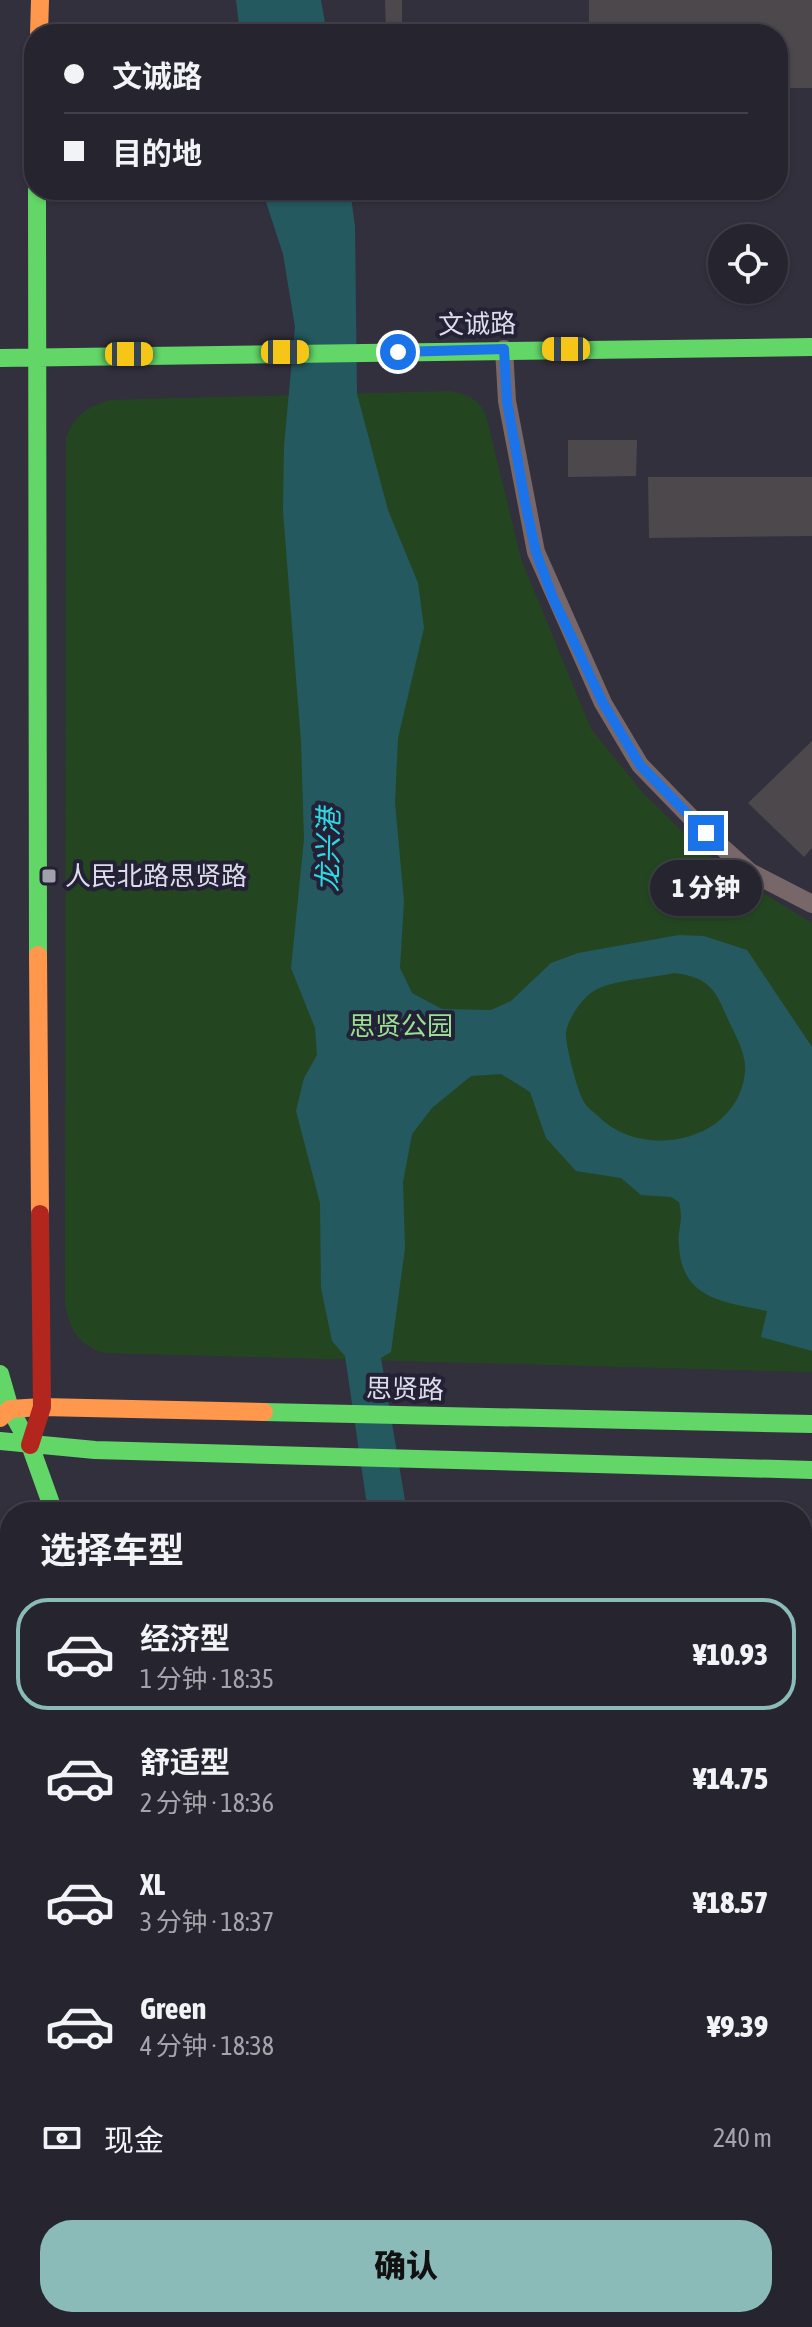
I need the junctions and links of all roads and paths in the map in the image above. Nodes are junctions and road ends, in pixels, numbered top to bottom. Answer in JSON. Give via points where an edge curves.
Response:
{"nodes":[{"id":1,"x":40,"y":0,"type":"edge"},
{"id":2,"x":39,"y":24,"type":"edge"},
{"id":3,"x":37,"y":200,"type":"edge"},
{"id":4,"x":812,"y":347,"type":"edge"},
{"id":5,"x":504,"y":349,"type":"junction"},
{"id":6,"x":35,"y":355,"type":"junction"},
{"id":7,"x":0,"y":358,"type":"edge"},
{"id":8,"x":812,"y":904,"type":"edge"},
{"id":9,"x":0,"y":1374,"type":"edge"},
{"id":10,"x":42,"y":1407,"type":"junction"},
{"id":11,"x":5,"y":1413,"type":"edge"},
{"id":12,"x":812,"y":1424,"type":"edge"},
{"id":13,"x":0,"y":1441,"type":"edge"},
{"id":14,"x":30,"y":1445,"type":"junction"},
{"id":15,"x":812,"y":1470,"type":"edge"},
{"id":16,"x":50,"y":1502,"type":"edge"}],
"edges":[{"from":1,"to":2,"type":"main road"},
{"from":3,"to":6,"type":"main road"},
{"from":4,"to":5,"type":"main road","name":"文诚路"},
{"from":5,"to":6,"type":"main road","name":"文诚路"},
{"from":5,"to":8,"type":"street","via":[[507,401],[536,552],[603,703],[640,765],[706,833],[750,872]]},
{"from":6,"to":7,"type":"main road","name":"文诚路"},
{"from":6,"to":10,"type":"main road"},
{"from":9,"to":11,"type":"main road"},
{"from":10,"to":11,"type":"main road","name":"思贤路"},
{"from":10,"to":12,"type":"main road","name":"思贤路"},
{"from":10,"to":14,"type":"main road"},
{"from":11,"to":14,"type":"main road"},
{"from":13,"to":14,"type":"main road"},
{"from":14,"to":15,"type":"main road"},
{"from":14,"to":16,"type":"main road"}]}
